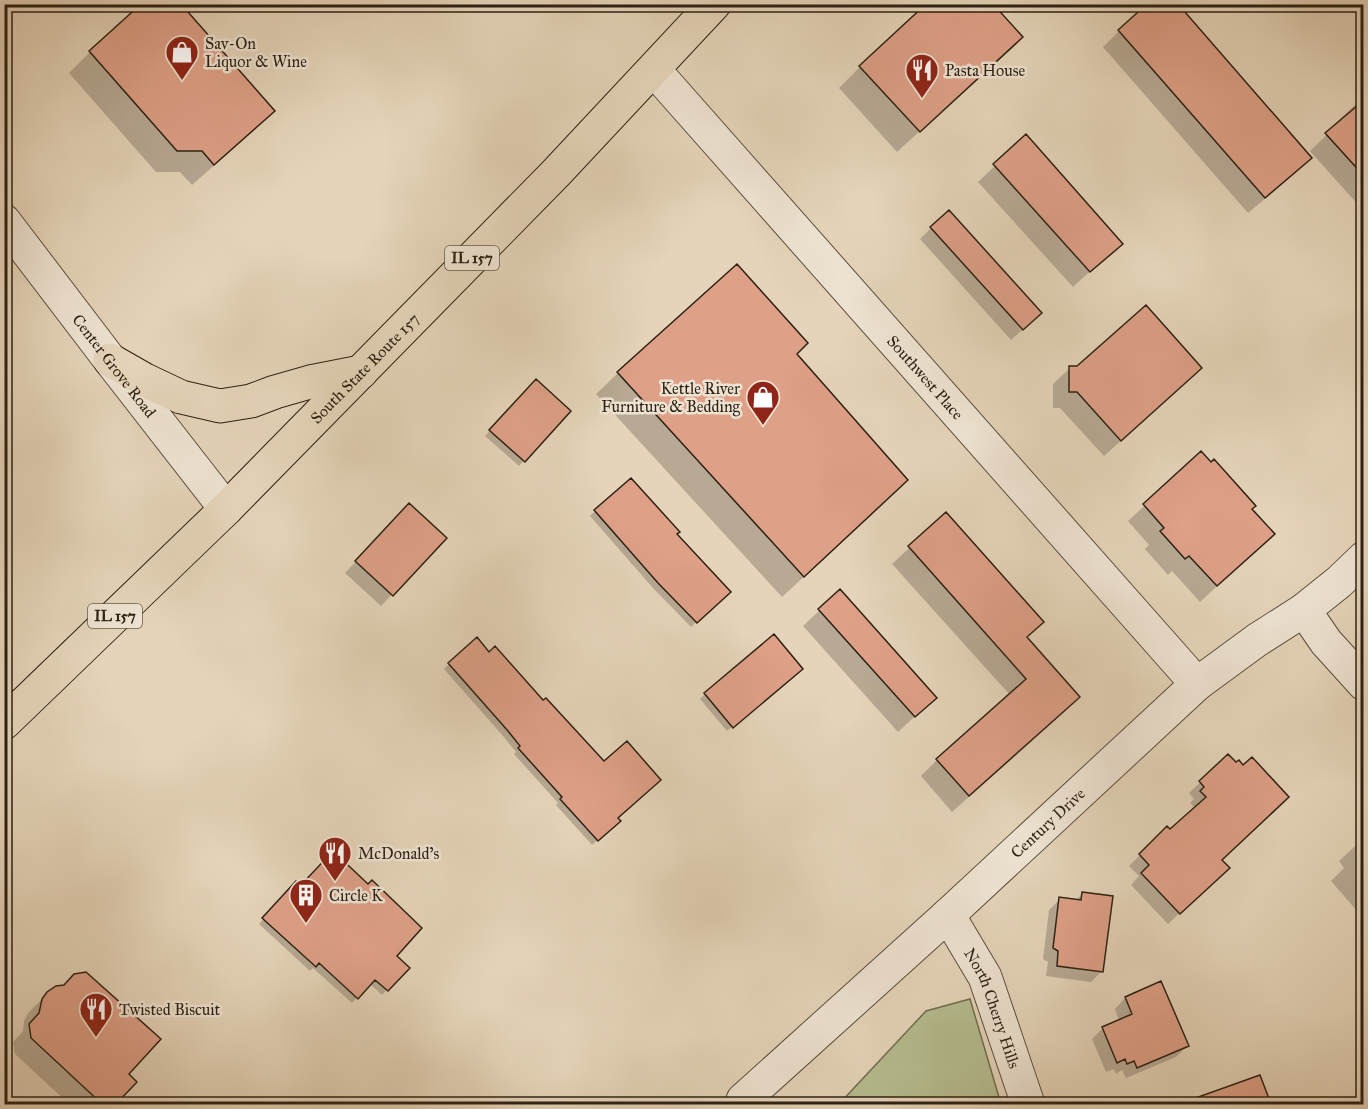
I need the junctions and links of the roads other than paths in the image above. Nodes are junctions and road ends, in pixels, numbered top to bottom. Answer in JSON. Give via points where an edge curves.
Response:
{"nodes":[{"id":1,"x":714,"y":4,"type":"edge"},
{"id":2,"x":654,"y":70,"type":"junction"},
{"id":3,"x":4,"y":221,"type":"edge"},
{"id":4,"x":110,"y":360,"type":"junction"},
{"id":5,"x":361,"y":372,"type":"junction"},
{"id":6,"x":226,"y":509,"type":"junction"},
{"id":7,"x":1364,"y":558,"type":"edge"},
{"id":8,"x":1304,"y":610,"type":"junction"},
{"id":9,"x":1197,"y":684,"type":"junction"},
{"id":10,"x":1364,"y":684,"type":"edge"},
{"id":11,"x":4,"y":723,"type":"edge"},
{"id":12,"x":948,"y":915,"type":"junction"},
{"id":13,"x":743,"y":1100,"type":"dead end"},
{"id":14,"x":1028,"y":1104,"type":"edge"}],
"edges":[{"from":1,"to":2,"type":"main road","name":"South State Route 157","number":"IL 157"},
{"from":2,"to":5,"type":"main road","name":"South State Route 157","number":"IL 157"},
{"from":2,"to":9,"type":"street","name":"Southwest Place"},
{"from":3,"to":4,"type":"street","name":"Center Grove Road"},
{"from":4,"to":5,"type":"main road","via":[[181,397],[220,406]]},
{"from":4,"to":6,"type":"street","name":"Center Grove Road"},
{"from":5,"to":6,"type":"main road","name":"South State Route 157","number":"IL 157"},
{"from":6,"to":11,"type":"main road","name":"South State Route 157","number":"IL 157"},
{"from":7,"to":8,"type":"street","name":"Century Drive"},
{"from":8,"to":9,"type":"street","name":"Century Drive"},
{"from":8,"to":10,"type":"street","via":[[1326,642]]},
{"from":9,"to":12,"type":"street","name":"Century Drive"},
{"from":12,"to":13,"type":"street","name":"Century Drive"},
{"from":12,"to":14,"type":"street","name":"North Cherry Hills","via":[[985,977]]}]}
